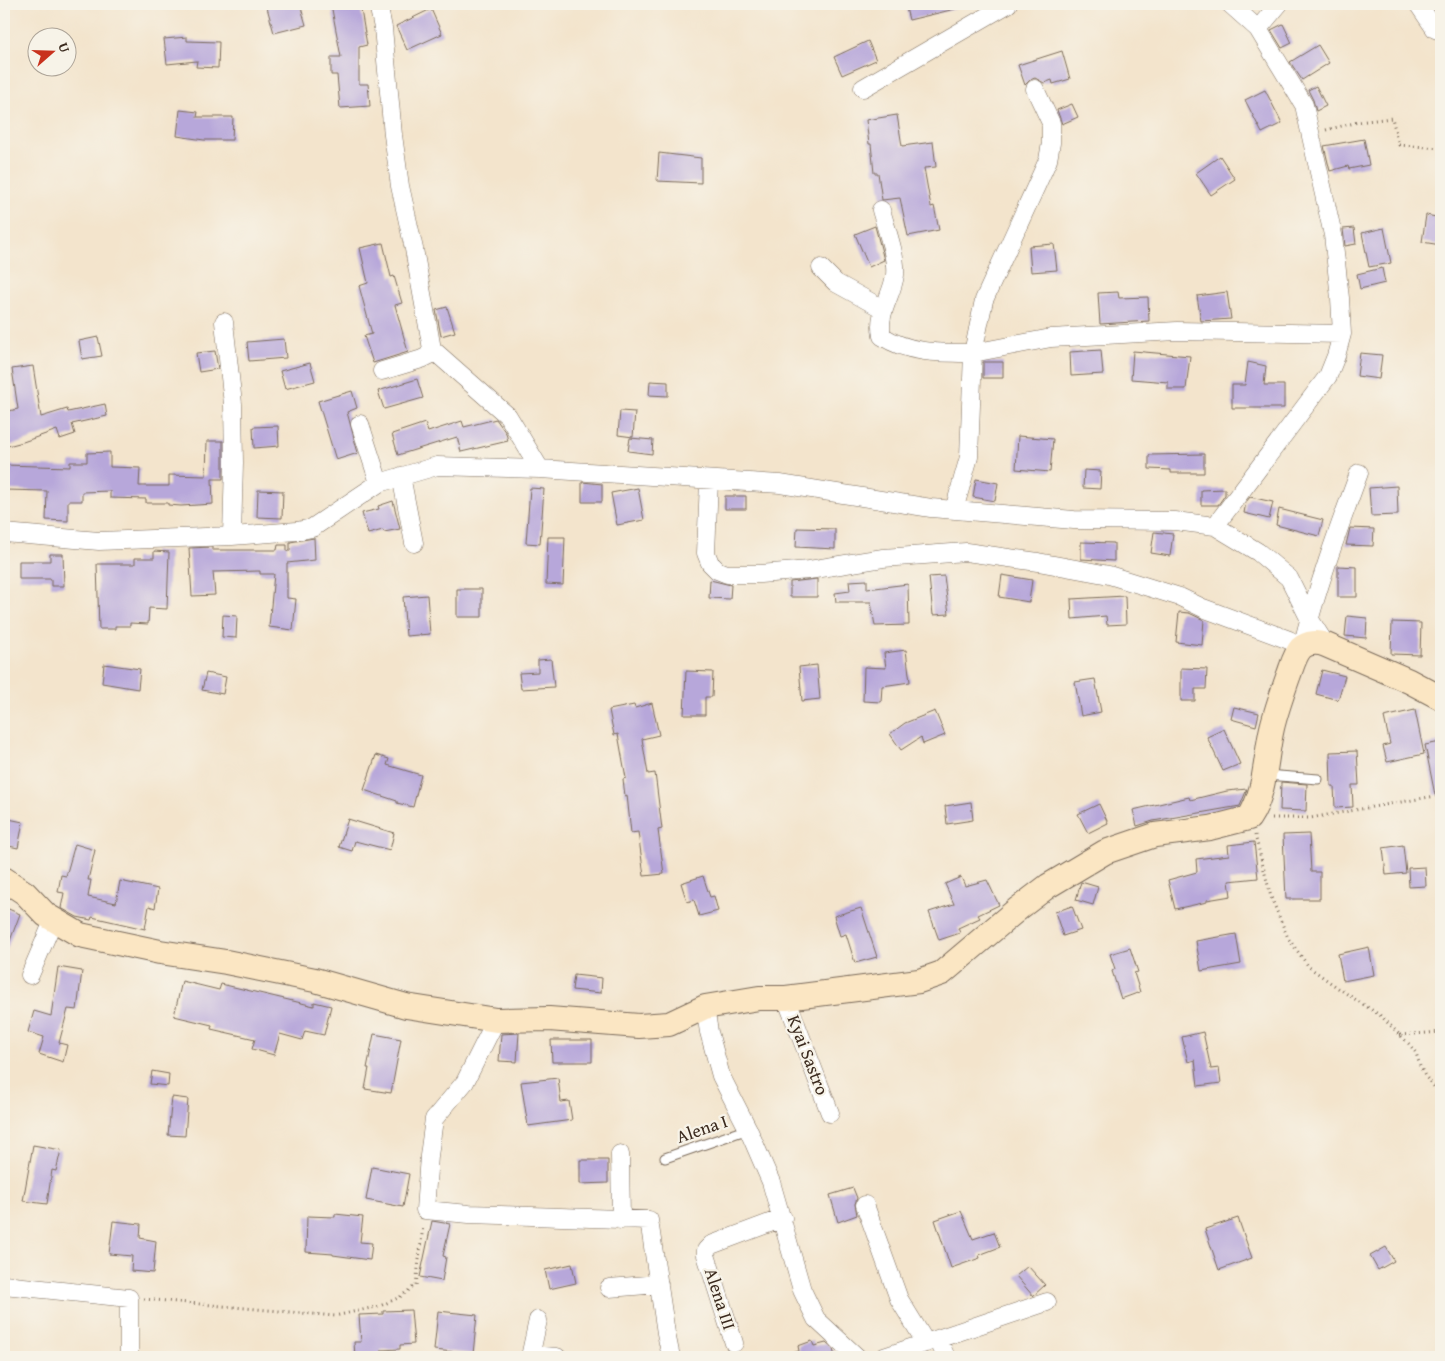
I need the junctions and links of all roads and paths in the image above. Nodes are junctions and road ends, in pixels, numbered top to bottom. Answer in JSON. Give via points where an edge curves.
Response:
{"nodes":[{"id":1,"x":378,"y":4,"type":"edge"},
{"id":2,"x":1008,"y":4,"type":"edge"},
{"id":3,"x":1230,"y":4,"type":"edge"},
{"id":4,"x":1279,"y":4,"type":"edge"},
{"id":5,"x":1418,"y":4,"type":"edge"},
{"id":6,"x":1258,"y":29,"type":"junction"},
{"id":7,"x":1441,"y":31,"type":"edge"},
{"id":8,"x":863,"y":88,"type":"dead end"},
{"id":9,"x":1035,"y":89,"type":"dead end"},
{"id":10,"x":1310,"y":133,"type":"junction"},
{"id":11,"x":1441,"y":148,"type":"edge"},
{"id":12,"x":881,"y":210,"type":"dead end"},
{"id":13,"x":822,"y":268,"type":"dead end"},
{"id":14,"x":883,"y":310,"type":"junction"},
{"id":15,"x":224,"y":322,"type":"dead end"},
{"id":16,"x":1342,"y":334,"type":"junction"},
{"id":17,"x":432,"y":350,"type":"junction"},
{"id":18,"x":972,"y":353,"type":"junction"},
{"id":19,"x":382,"y":371,"type":"dead end"},
{"id":20,"x":360,"y":424,"type":"dead end"},
{"id":21,"x":540,"y":469,"type":"junction"},
{"id":22,"x":1359,"y":473,"type":"dead end"},
{"id":23,"x":401,"y":476,"type":"junction"},
{"id":24,"x":709,"y":480,"type":"junction"},
{"id":25,"x":379,"y":483,"type":"junction"},
{"id":26,"x":954,"y":510,"type":"junction"},
{"id":27,"x":1215,"y":526,"type":"junction"},
{"id":28,"x":4,"y":532,"type":"edge"},
{"id":29,"x":232,"y":536,"type":"junction"},
{"id":30,"x":414,"y":544,"type":"dead end"},
{"id":31,"x":1309,"y":618,"type":"junction"},
{"id":32,"x":1326,"y":645,"type":"junction"},
{"id":33,"x":1302,"y":647,"type":"junction"},
{"id":34,"x":1441,"y":698,"type":"edge"},
{"id":35,"x":1264,"y":774,"type":"junction"},
{"id":36,"x":1318,"y":780,"type":"dead end"},
{"id":37,"x":1441,"y":795,"type":"edge"},
{"id":38,"x":1249,"y":818,"type":"junction"},
{"id":39,"x":4,"y":879,"type":"edge"},
{"id":40,"x":54,"y":919,"type":"junction"},
{"id":41,"x":30,"y":975,"type":"dead end"},
{"id":42,"x":786,"y":998,"type":"junction"},
{"id":43,"x":705,"y":1007,"type":"junction"},
{"id":44,"x":496,"y":1020,"type":"junction"},
{"id":45,"x":1441,"y":1032,"type":"edge"},
{"id":46,"x":1400,"y":1035,"type":"junction"},
{"id":47,"x":1441,"y":1095,"type":"edge"},
{"id":48,"x":830,"y":1113,"type":"dead end"},
{"id":49,"x":748,"y":1129,"type":"junction"},
{"id":50,"x":620,"y":1154,"type":"dead end"},
{"id":51,"x":665,"y":1158,"type":"dead end"},
{"id":52,"x":866,"y":1205,"type":"dead end"},
{"id":53,"x":425,"y":1210,"type":"junction"},
{"id":54,"x":783,"y":1218,"type":"junction"},
{"id":55,"x":621,"y":1220,"type":"junction"},
{"id":56,"x":658,"y":1284,"type":"junction"},
{"id":57,"x":4,"y":1285,"type":"edge"},
{"id":58,"x":609,"y":1288,"type":"dead end"},
{"id":59,"x":129,"y":1298,"type":"junction"},
{"id":60,"x":1047,"y":1302,"type":"dead end"},
{"id":61,"x":538,"y":1320,"type":"dead end"},
{"id":62,"x":932,"y":1341,"type":"junction"},
{"id":63,"x":734,"y":1343,"type":"dead end"},
{"id":64,"x":530,"y":1356,"type":"edge"},
{"id":65,"x":129,"y":1357,"type":"edge"},
{"id":66,"x":557,"y":1357,"type":"edge"},
{"id":67,"x":671,"y":1357,"type":"edge"},
{"id":68,"x":857,"y":1357,"type":"edge"},
{"id":69,"x":884,"y":1357,"type":"edge"},
{"id":70,"x":946,"y":1357,"type":"edge"}],
"edges":[{"from":1,"to":17,"type":"street","via":[[400,186]]},
{"from":2,"to":8,"type":"street"},
{"from":3,"to":6,"type":"street"},
{"from":4,"to":6,"type":"street"},
{"from":5,"to":7,"type":"street","via":[[1434,29]]},
{"from":6,"to":10,"type":"street","via":[[1304,105]]},
{"from":9,"to":18,"type":"street","via":[[1051,123],[1052,143],[1048,160],[984,300]]},
{"from":10,"to":11,"type":"path","via":[[1392,118],[1399,145]]},
{"from":10,"to":16,"type":"street","via":[[1333,235]]},
{"from":12,"to":14,"type":"street","via":[[892,247],[895,275]]},
{"from":13,"to":14,"type":"street","via":[[836,283]]},
{"from":14,"to":18,"type":"street","via":[[882,336],[890,341],[936,353]]},
{"from":15,"to":29,"type":"street","via":[[233,404]]},
{"from":16,"to":18,"type":"street","via":[[1177,331],[1051,338]]},
{"from":16,"to":27,"type":"street","via":[[1328,376]]},
{"from":17,"to":19,"type":"street","via":[[422,359]]},
{"from":17,"to":21,"type":"street","via":[[508,416]]},
{"from":18,"to":26,"type":"street","via":[[970,456]]},
{"from":20,"to":25,"type":"street"},
{"from":21,"to":23,"type":"street","via":[[437,466]]},
{"from":21,"to":24,"type":"street"},
{"from":22,"to":31,"type":"street"},
{"from":23,"to":25,"type":"street"},
{"from":23,"to":30,"type":"street"},
{"from":24,"to":26,"type":"street","via":[[780,484]]},
{"from":24,"to":33,"type":"street","via":[[706,553],[710,563],[727,574],[809,570],[883,558],[966,552],[1109,575],[1180,597]]},
{"from":25,"to":29,"type":"street","via":[[312,528]]},
{"from":26,"to":27,"type":"street","via":[[1074,520],[1174,521]]},
{"from":27,"to":31,"type":"street","via":[[1258,552],[1289,578]]},
{"from":28,"to":29,"type":"street","via":[[99,541]]},
{"from":31,"to":32,"type":"street"},
{"from":31,"to":33,"type":"street"},
{"from":32,"to":33,"type":"street","via":[[1318,642]]},
{"from":32,"to":34,"type":"street"},
{"from":33,"to":35,"type":"street","via":[[1295,656],[1279,703]]},
{"from":35,"to":36,"type":"lane"},
{"from":35,"to":38,"type":"street","via":[[1260,796]]},
{"from":37,"to":38,"type":"path","via":[[1310,818]]},
{"from":38,"to":42,"type":"street","via":[[1210,828],[1155,835],[1105,852],[1048,886],[942,973],[919,980]]},
{"from":38,"to":46,"type":"path","via":[[1271,897],[1288,938],[1309,967],[1381,1016]]},
{"from":39,"to":40,"type":"street"},
{"from":40,"to":41,"type":"street"},
{"from":40,"to":44,"type":"street","via":[[80,935],[307,979],[406,1006]]},
{"from":42,"to":43,"type":"street","via":[[759,998]]},
{"from":42,"to":48,"type":"street","name":"Kyai Sastro"},
{"from":43,"to":44,"type":"street","via":[[669,1024],[639,1026],[549,1019]]},
{"from":43,"to":49,"type":"street","via":[[721,1076]]},
{"from":44,"to":53,"type":"street","via":[[464,1082],[434,1119]]},
{"from":45,"to":46,"type":"path"},
{"from":46,"to":47,"type":"path","via":[[1416,1053],[1425,1076]]},
{"from":49,"to":51,"type":"lane","name":"Alena I"},
{"from":49,"to":54,"type":"street"},
{"from":50,"to":55,"type":"street"},
{"from":52,"to":62,"type":"street","via":[[898,1300]]},
{"from":53,"to":55,"type":"street"},
{"from":53,"to":59,"type":"path","via":[[416,1285],[380,1306],[335,1316]]},
{"from":54,"to":63,"type":"street","name":"Alena III","via":[[711,1245],[706,1250]]},
{"from":54,"to":68,"type":"street","via":[[802,1290],[816,1319]]},
{"from":55,"to":56,"type":"street","via":[[649,1220]]},
{"from":56,"to":58,"type":"street"},
{"from":56,"to":67,"type":"street"},
{"from":57,"to":59,"type":"street"},
{"from":59,"to":65,"type":"street"},
{"from":60,"to":62,"type":"street"},
{"from":61,"to":64,"type":"street"},
{"from":62,"to":69,"type":"street"},
{"from":62,"to":70,"type":"street"},
{"from":64,"to":66,"type":"street"}]}
